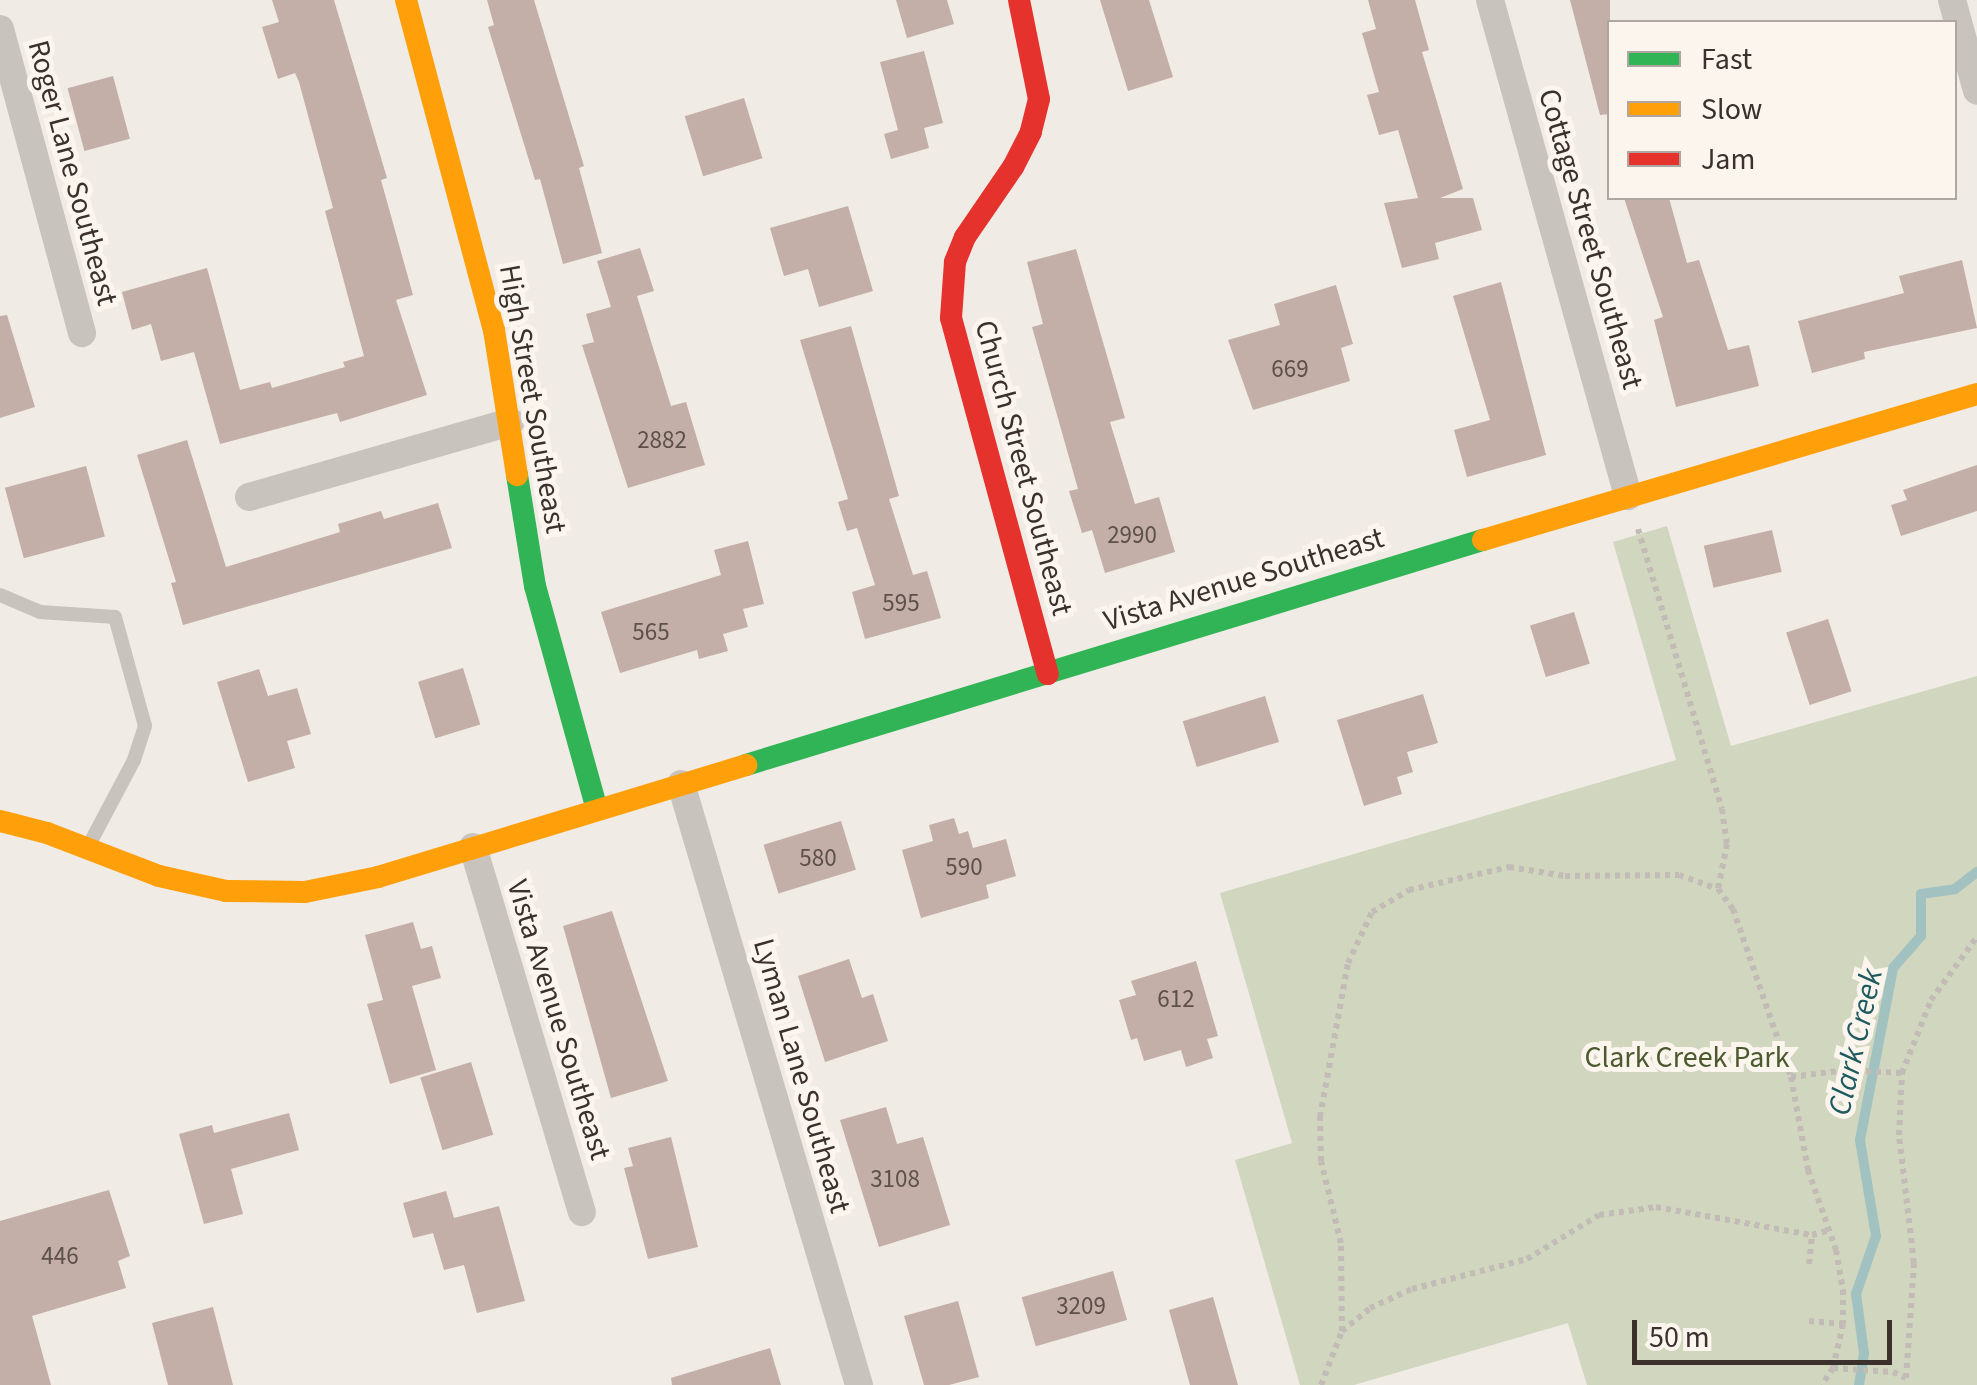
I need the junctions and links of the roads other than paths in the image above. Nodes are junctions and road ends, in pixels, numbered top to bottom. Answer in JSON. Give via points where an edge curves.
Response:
{"nodes":[{"id":1,"x":406,"y":0,"type":"edge"},
{"id":2,"x":1019,"y":0,"type":"edge"},
{"id":3,"x":1490,"y":0,"type":"edge"},
{"id":4,"x":1952,"y":0,"type":"edge"},
{"id":5,"x":0,"y":29,"type":"edge"},
{"id":6,"x":1977,"y":90,"type":"edge"},
{"id":7,"x":82,"y":334,"type":"dead end"},
{"id":8,"x":1977,"y":394,"type":"edge"},
{"id":9,"x":510,"y":422,"type":"junction"},
{"id":10,"x":1628,"y":496,"type":"junction"},
{"id":11,"x":249,"y":497,"type":"dead end"},
{"id":12,"x":0,"y":595,"type":"edge"},
{"id":13,"x":1048,"y":674,"type":"junction"},
{"id":14,"x":681,"y":784,"type":"junction"},
{"id":15,"x":597,"y":810,"type":"junction"},
{"id":16,"x":0,"y":821,"type":"edge"},
{"id":17,"x":473,"y":847,"type":"junction"},
{"id":18,"x":87,"y":848,"type":"junction"},
{"id":19,"x":582,"y":1212,"type":"dead end"},
{"id":20,"x":859,"y":1385,"type":"edge"}],
"edges":[{"from":1,"to":9,"type":"main road","name":"High Street Southeast","via":[[490,311]]},
{"from":2,"to":13,"type":"main road","name":"Church Street Southeast","via":[[1039,100],[1014,166],[960,250],[951,318]]},
{"from":3,"to":10,"type":"street","name":"Cottage Street Southeast"},
{"from":4,"to":6,"type":"street"},
{"from":5,"to":7,"type":"street","name":"Roger Lane Southeast"},
{"from":8,"to":10,"type":"main road","name":"Vista Avenue Southeast"},
{"from":9,"to":11,"type":"street"},
{"from":9,"to":15,"type":"main road","name":"High Street Southeast","via":[[544,625]]},
{"from":10,"to":13,"type":"main road","name":"Vista Avenue Southeast"},
{"from":12,"to":18,"type":"lane","via":[[40,612],[115,617],[145,726]]},
{"from":13,"to":14,"type":"main road","name":"Vista Avenue Southeast"},
{"from":14,"to":15,"type":"main road","name":"Vista Avenue Southeast"},
{"from":14,"to":20,"type":"street","name":"Lyman Lane Southeast"},
{"from":15,"to":17,"type":"main road","name":"Vista Avenue Southeast"},
{"from":16,"to":18,"type":"main road","name":"Vista Avenue Southeast"},
{"from":17,"to":18,"type":"main road","name":"Vista Avenue Southeast","via":[[305,892],[226,891],[159,876]]},
{"from":17,"to":19,"type":"street","name":"Vista Avenue Southeast"}]}
